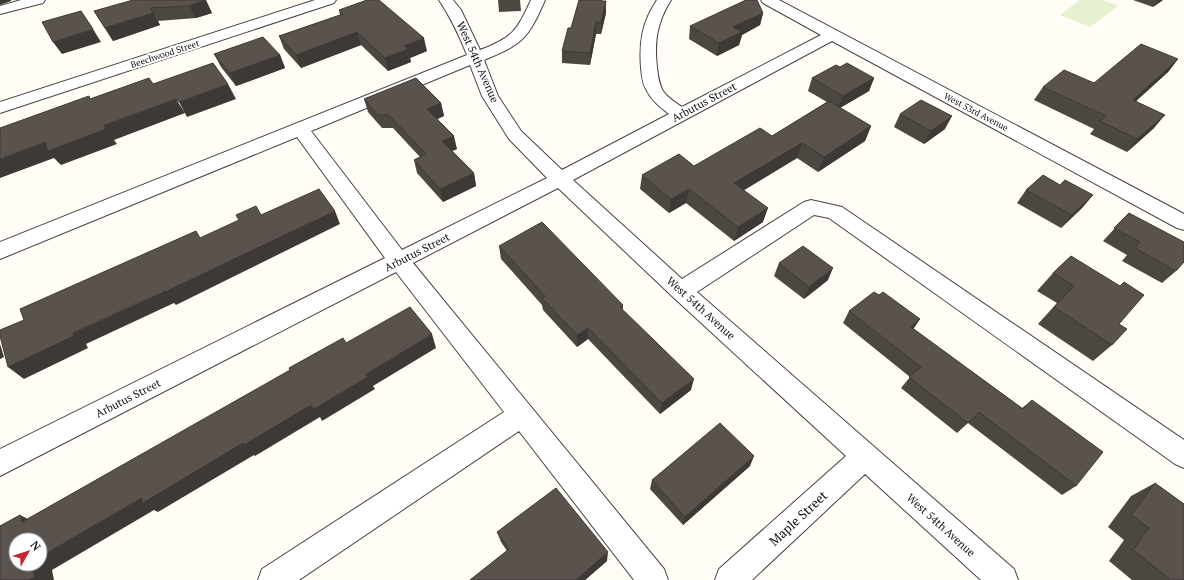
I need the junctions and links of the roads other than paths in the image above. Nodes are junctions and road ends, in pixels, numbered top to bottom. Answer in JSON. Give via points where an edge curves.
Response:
{"nodes":[{"id":1,"x":38,"y":0,"type":"edge"},
{"id":2,"x":329,"y":0,"type":"edge"},
{"id":3,"x":446,"y":0,"type":"edge"},
{"id":4,"x":538,"y":0,"type":"edge"},
{"id":5,"x":664,"y":0,"type":"edge"},
{"id":6,"x":768,"y":0,"type":"edge"},
{"id":7,"x":0,"y":10,"type":"edge"},
{"id":8,"x":832,"y":35,"type":"junction"},
{"id":9,"x":474,"y":58,"type":"junction"},
{"id":10,"x":0,"y":108,"type":"edge"},
{"id":11,"x":680,"y":114,"type":"junction"},
{"id":12,"x":300,"y":129,"type":"junction"},
{"id":13,"x":560,"y":179,"type":"junction"},
{"id":14,"x":1184,"y":223,"type":"edge"},
{"id":15,"x":0,"y":251,"type":"edge"},
{"id":16,"x":399,"y":261,"type":"junction"},
{"id":17,"x":681,"y":291,"type":"junction"},
{"id":18,"x":522,"y":415,"type":"junction"},
{"id":19,"x":1184,"y":455,"type":"edge"},
{"id":20,"x":865,"y":456,"type":"junction"},
{"id":21,"x":0,"y":463,"type":"edge"},
{"id":22,"x":273,"y":580,"type":"edge"},
{"id":23,"x":653,"y":580,"type":"edge"},
{"id":24,"x":730,"y":580,"type":"edge"},
{"id":25,"x":1003,"y":580,"type":"edge"}],
"edges":[{"from":1,"to":7,"type":"street"},
{"from":2,"to":10,"type":"street","name":"Beechwood Street"},
{"from":3,"to":9,"type":"street","name":"West 54th Avenue","via":[[466,33]]},
{"from":4,"to":9,"type":"street","via":[[523,32],[516,40]]},
{"from":5,"to":11,"type":"street","via":[[654,14],[647,38],[650,78],[654,89],[666,104]]},
{"from":6,"to":8,"type":"street","name":"West 53rd Avenue"},
{"from":8,"to":11,"type":"street","name":"Arbutus Street"},
{"from":8,"to":14,"type":"street","name":"West 53rd Avenue"},
{"from":9,"to":12,"type":"street"},
{"from":9,"to":13,"type":"street","name":"West 54th Avenue","via":[[490,96],[515,135]]},
{"from":11,"to":13,"type":"street","name":"Arbutus Street"},
{"from":12,"to":15,"type":"street"},
{"from":12,"to":16,"type":"street"},
{"from":13,"to":16,"type":"street","name":"Arbutus Street"},
{"from":13,"to":17,"type":"street","name":"West 54th Avenue"},
{"from":16,"to":18,"type":"street"},
{"from":16,"to":21,"type":"street","name":"Arbutus Street"},
{"from":17,"to":19,"type":"street","via":[[811,207],[834,212]]},
{"from":17,"to":20,"type":"street","name":"West 54th Avenue"},
{"from":18,"to":22,"type":"street"},
{"from":18,"to":23,"type":"street"},
{"from":20,"to":24,"type":"street","name":"Maple Street"},
{"from":20,"to":25,"type":"street","name":"West 54th Avenue"}]}
